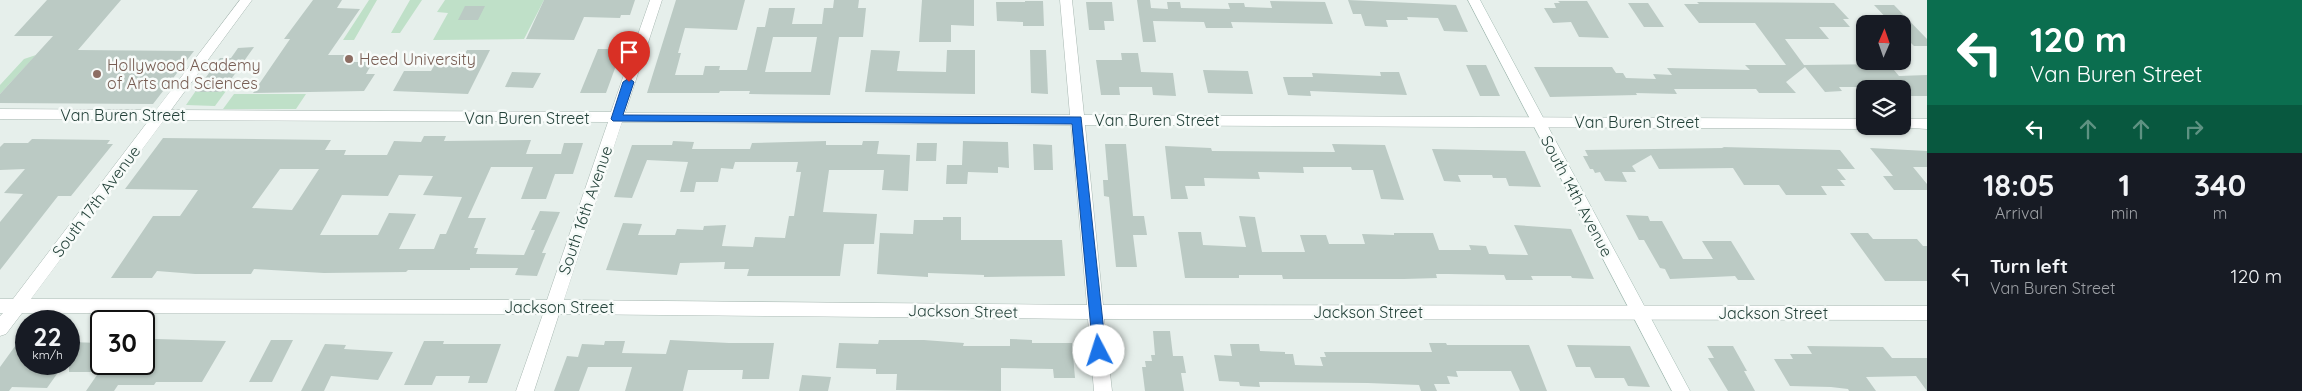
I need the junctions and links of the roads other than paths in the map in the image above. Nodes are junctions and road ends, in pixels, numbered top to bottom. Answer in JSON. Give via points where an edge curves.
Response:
{"nodes":[{"id":1,"x":246,"y":0,"type":"edge"},
{"id":2,"x":656,"y":0,"type":"edge"},
{"id":3,"x":1066,"y":0,"type":"edge"},
{"id":4,"x":1474,"y":0,"type":"edge"},
{"id":5,"x":0,"y":114,"type":"edge"},
{"id":6,"x":161,"y":115,"type":"junction"},
{"id":7,"x":616,"y":119,"type":"junction"},
{"id":8,"x":1077,"y":120,"type":"junction"},
{"id":9,"x":1538,"y":122,"type":"junction"},
{"id":10,"x":1856,"y":124,"type":"edge"},
{"id":11,"x":1911,"y":124,"type":"edge"},
{"id":12,"x":1927,"y":124,"type":"edge"},
{"id":13,"x":0,"y":306,"type":"edge"},
{"id":14,"x":18,"y":306,"type":"junction"},
{"id":15,"x":552,"y":307,"type":"junction"},
{"id":16,"x":1096,"y":312,"type":"junction"},
{"id":17,"x":1639,"y":313,"type":"junction"},
{"id":18,"x":1927,"y":313,"type":"edge"},
{"id":19,"x":0,"y":329,"type":"edge"},
{"id":20,"x":525,"y":391,"type":"edge"},
{"id":21,"x":1103,"y":391,"type":"edge"},
{"id":22,"x":1681,"y":391,"type":"edge"}],
"edges":[{"from":1,"to":6,"type":"street","name":"South 17th Avenue"},
{"from":2,"to":7,"type":"street","name":"South 16th Avenue"},
{"from":3,"to":8,"type":"street"},
{"from":4,"to":9,"type":"street","name":"South 14th Avenue"},
{"from":5,"to":6,"type":"street","name":"Van Buren Street"},
{"from":6,"to":7,"type":"street","name":"Van Buren Street"},
{"from":6,"to":14,"type":"street","name":"South 17th Avenue"},
{"from":7,"to":8,"type":"street","name":"Van Buren Street"},
{"from":7,"to":15,"type":"street","name":"South 16th Avenue"},
{"from":8,"to":9,"type":"street","name":"Van Buren Street"},
{"from":8,"to":16,"type":"street"},
{"from":9,"to":10,"type":"street","name":"Van Buren Street"},
{"from":9,"to":17,"type":"street","name":"South 14th Avenue"},
{"from":11,"to":12,"type":"street"},
{"from":13,"to":14,"type":"street","name":"Jackson Street"},
{"from":14,"to":15,"type":"street","name":"Jackson Street"},
{"from":14,"to":19,"type":"street","name":"South 17th Avenue"},
{"from":15,"to":16,"type":"street","name":"Jackson Street"},
{"from":15,"to":20,"type":"street","name":"South 16th Avenue"},
{"from":16,"to":17,"type":"street","name":"Jackson Street"},
{"from":16,"to":21,"type":"street"},
{"from":17,"to":18,"type":"street","name":"Jackson Street"},
{"from":17,"to":22,"type":"street","name":"South 14th Avenue"}]}
